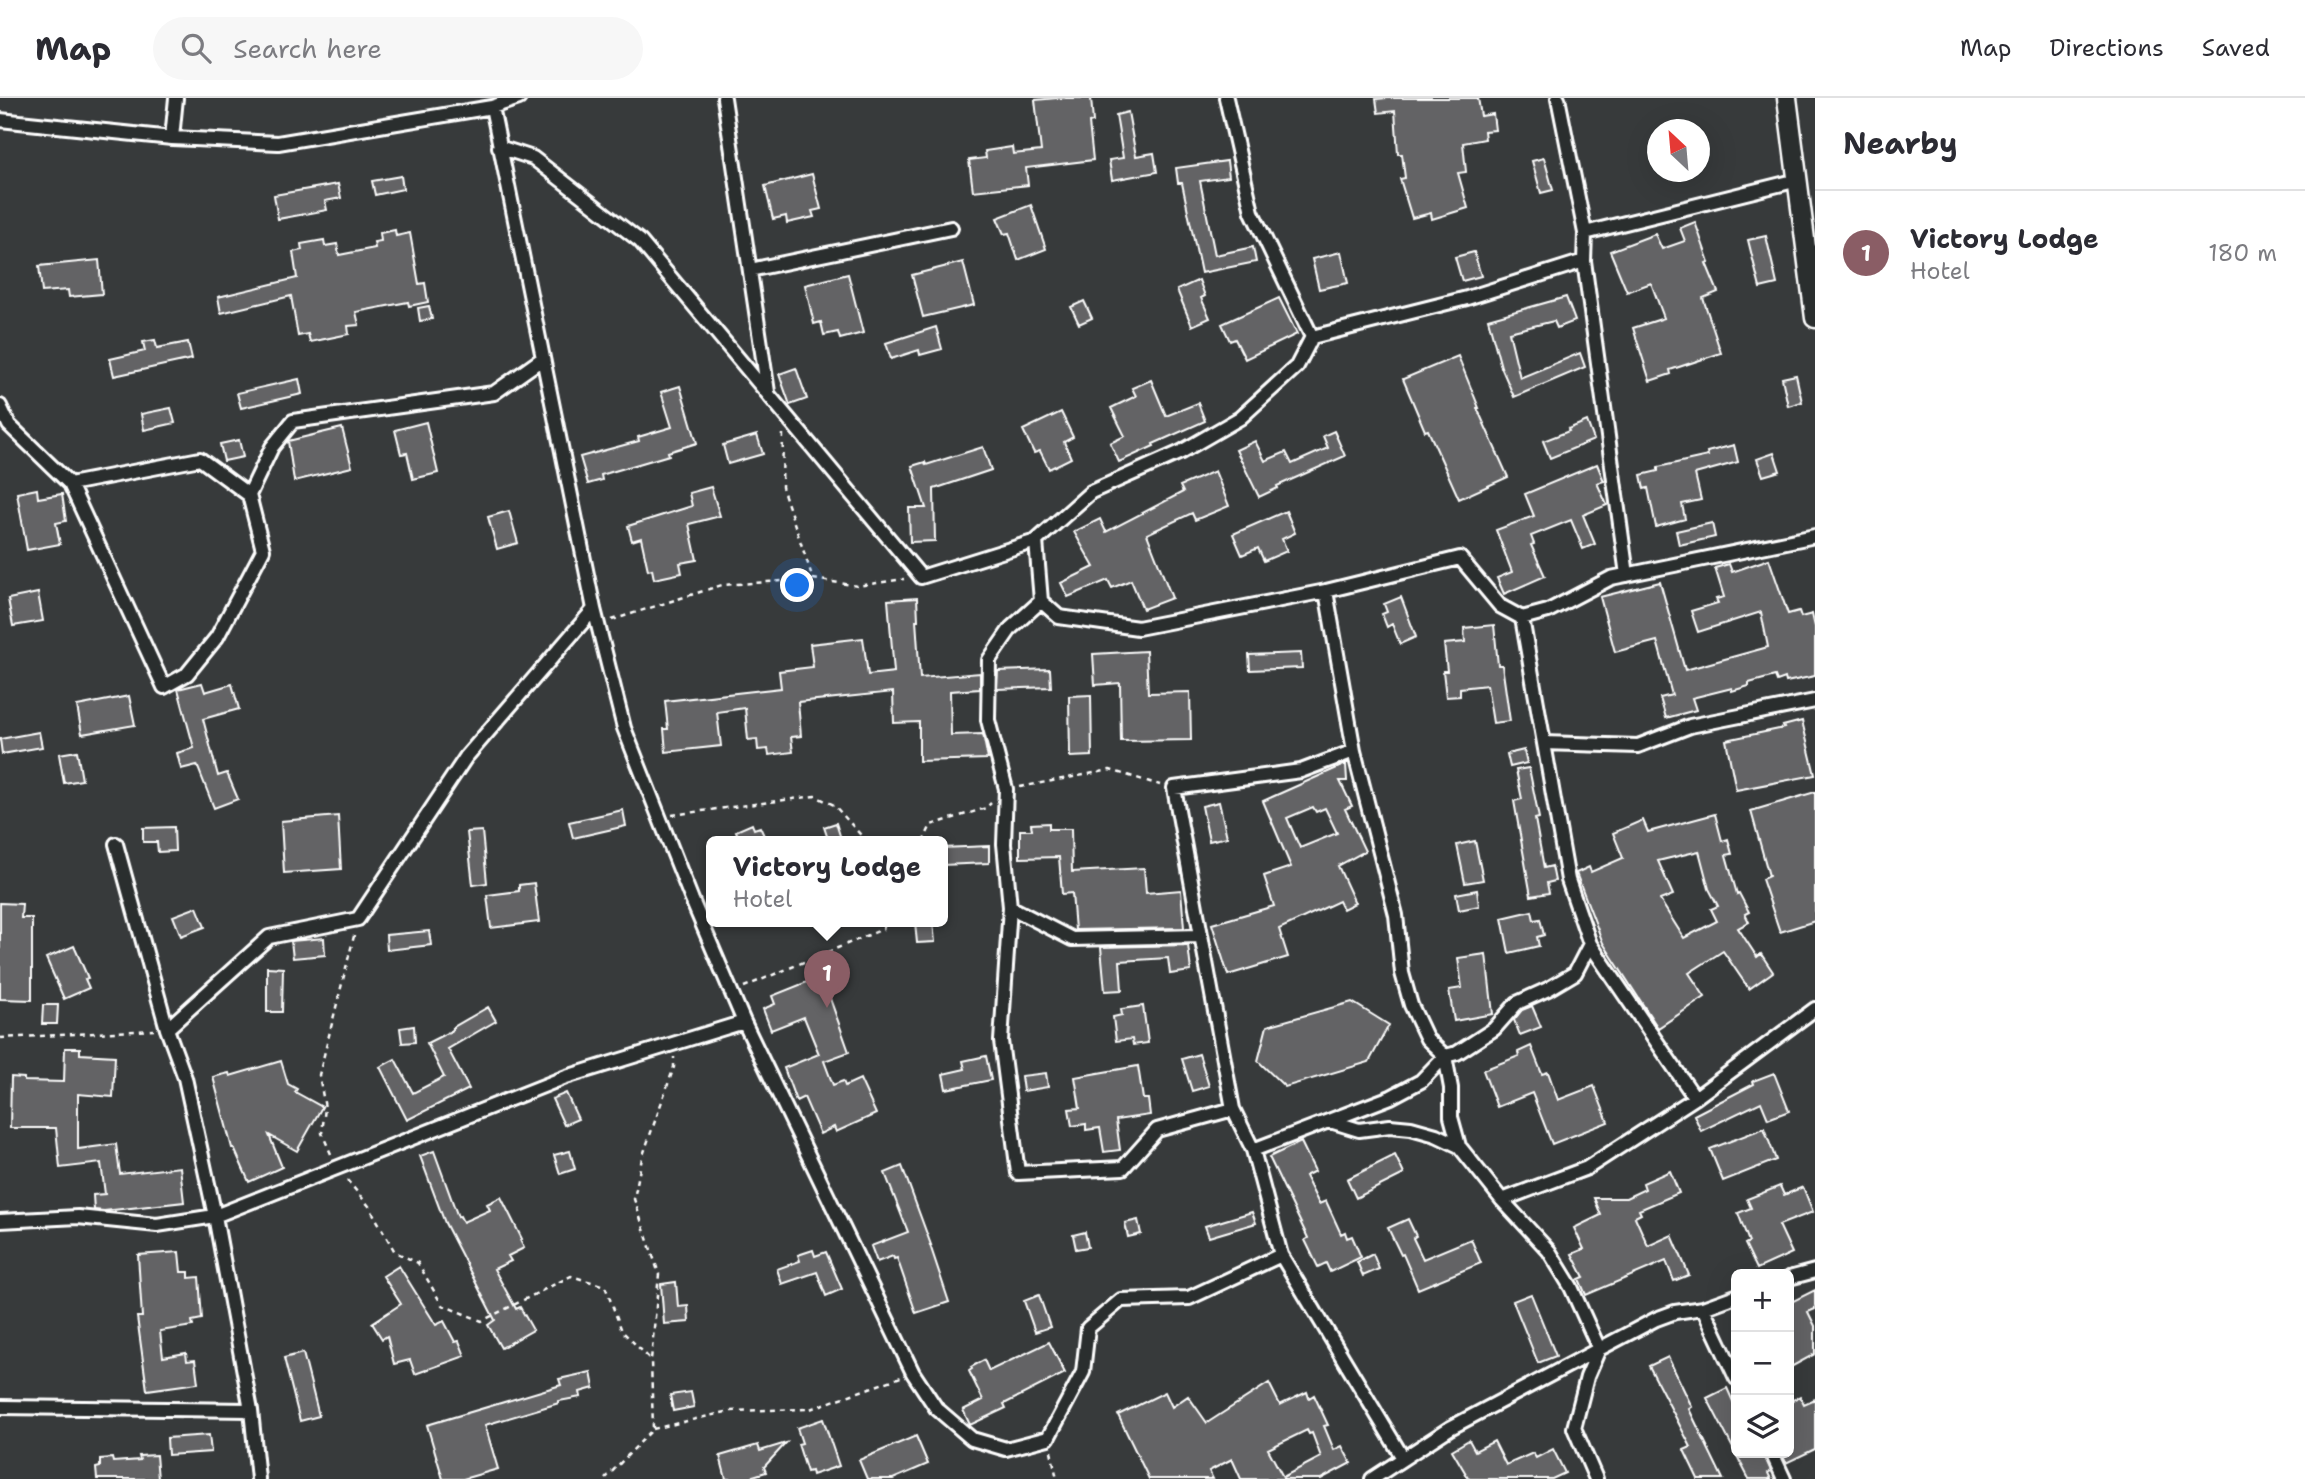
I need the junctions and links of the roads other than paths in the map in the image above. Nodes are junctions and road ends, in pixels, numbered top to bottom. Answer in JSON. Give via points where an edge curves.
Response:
{"nodes":[{"id":1,"x":176,"y":98,"type":"edge"},
{"id":2,"x":519,"y":98,"type":"edge"},
{"id":3,"x":724,"y":98,"type":"edge"},
{"id":4,"x":1226,"y":98,"type":"edge"},
{"id":5,"x":1558,"y":98,"type":"edge"},
{"id":6,"x":1787,"y":98,"type":"edge"},
{"id":7,"x":492,"y":107,"type":"junction"},
{"id":8,"x":0,"y":120,"type":"edge"},
{"id":9,"x":172,"y":138,"type":"junction"},
{"id":10,"x":499,"y":147,"type":"junction"},
{"id":11,"x":1798,"y":180,"type":"junction"},
{"id":12,"x":951,"y":228,"type":"dead end"},
{"id":13,"x":1585,"y":233,"type":"junction"},
{"id":14,"x":1811,"y":252,"type":"edge"},
{"id":15,"x":1584,"y":261,"type":"junction"},
{"id":16,"x":750,"y":270,"type":"junction"},
{"id":17,"x":1815,"y":318,"type":"edge"},
{"id":18,"x":1312,"y":337,"type":"junction"},
{"id":19,"x":542,"y":359,"type":"junction"},
{"id":20,"x":768,"y":391,"type":"junction"},
{"id":21,"x":0,"y":406,"type":"edge"},
{"id":22,"x":70,"y":484,"type":"junction"},
{"id":23,"x":249,"y":495,"type":"junction"},
{"id":24,"x":1815,"y":536,"type":"edge"},
{"id":25,"x":1036,"y":541,"type":"junction"},
{"id":26,"x":1627,"y":575,"type":"junction"},
{"id":27,"x":1326,"y":591,"type":"junction"},
{"id":28,"x":1041,"y":601,"type":"junction"},
{"id":29,"x":594,"y":609,"type":"junction"},
{"id":30,"x":1522,"y":618,"type":"junction"},
{"id":31,"x":1815,"y":701,"type":"edge"},
{"id":32,"x":1544,"y":743,"type":"junction"},
{"id":33,"x":1354,"y":751,"type":"junction"},
{"id":34,"x":116,"y":844,"type":"dead end"},
{"id":35,"x":1010,"y":907,"type":"junction"},
{"id":36,"x":1201,"y":936,"type":"junction"},
{"id":37,"x":1590,"y":944,"type":"junction"},
{"id":38,"x":1815,"y":1009,"type":"edge"},
{"id":39,"x":744,"y":1022,"type":"junction"},
{"id":40,"x":166,"y":1029,"type":"junction"},
{"id":41,"x":1445,"y":1056,"type":"junction"},
{"id":42,"x":1695,"y":1098,"type":"junction"},
{"id":43,"x":1233,"y":1109,"type":"junction"},
{"id":44,"x":1330,"y":1121,"type":"junction"},
{"id":45,"x":1458,"y":1146,"type":"junction"},
{"id":46,"x":1253,"y":1150,"type":"junction"},
{"id":47,"x":1502,"y":1200,"type":"junction"},
{"id":48,"x":215,"y":1216,"type":"junction"},
{"id":49,"x":0,"y":1221,"type":"edge"},
{"id":50,"x":1281,"y":1255,"type":"junction"},
{"id":51,"x":1815,"y":1271,"type":"edge"},
{"id":52,"x":1794,"y":1277,"type":"edge"},
{"id":53,"x":1731,"y":1298,"type":"edge"},
{"id":54,"x":1703,"y":1308,"type":"junction"},
{"id":55,"x":1598,"y":1349,"type":"junction"},
{"id":56,"x":1731,"y":1367,"type":"edge"},
{"id":57,"x":0,"y":1407,"type":"edge"},
{"id":58,"x":251,"y":1410,"type":"junction"},
{"id":59,"x":1403,"y":1458,"type":"junction"},
{"id":60,"x":1774,"y":1458,"type":"edge"},
{"id":61,"x":258,"y":1479,"type":"edge"},
{"id":62,"x":1372,"y":1479,"type":"edge"},
{"id":63,"x":1596,"y":1479,"type":"edge"},
{"id":64,"x":1784,"y":1479,"type":"edge"}],
"edges":[{"from":1,"to":9,"type":"street"},
{"from":2,"to":7,"type":"street"},
{"from":3,"to":16,"type":"street"},
{"from":4,"to":18,"type":"street","via":[[1252,212]]},
{"from":5,"to":13,"type":"street"},
{"from":6,"to":11,"type":"street"},
{"from":7,"to":9,"type":"street","via":[[278,143]]},
{"from":7,"to":10,"type":"street"},
{"from":8,"to":9,"type":"street"},
{"from":10,"to":19,"type":"street"},
{"from":10,"to":20,"type":"street","via":[[533,158],[640,241]]},
{"from":11,"to":13,"type":"street"},
{"from":11,"to":14,"type":"street"},
{"from":12,"to":16,"type":"street"},
{"from":13,"to":15,"type":"street"},
{"from":14,"to":17,"type":"street"},
{"from":15,"to":18,"type":"street","via":[[1466,298]]},
{"from":15,"to":26,"type":"street"},
{"from":16,"to":20,"type":"street"},
{"from":18,"to":25,"type":"street","via":[[1297,366],[1240,418],[1181,453],[1091,492]]},
{"from":19,"to":23,"type":"street","via":[[494,393],[293,421],[272,447]]},
{"from":19,"to":29,"type":"street"},
{"from":20,"to":25,"type":"street","via":[[921,577]]},
{"from":21,"to":22,"type":"street","via":[[9,425]]},
{"from":22,"to":23,"type":"street","via":[[200,459]]},
{"from":22,"to":23,"type":"street","via":[[163,687],[187,674],[217,637],[263,550]]},
{"from":24,"to":26,"type":"street"},
{"from":25,"to":28,"type":"street"},
{"from":26,"to":30,"type":"street"},
{"from":27,"to":28,"type":"street","via":[[1138,628],[1059,617]]},
{"from":27,"to":30,"type":"street","via":[[1460,558],[1500,606]]},
{"from":27,"to":33,"type":"street"},
{"from":28,"to":35,"type":"street","via":[[1011,628],[989,660],[988,720],[1006,789],[1004,844]]},
{"from":29,"to":39,"type":"street","via":[[624,728]]},
{"from":29,"to":40,"type":"street","via":[[466,757],[358,919],[269,937]]},
{"from":30,"to":32,"type":"street"},
{"from":31,"to":32,"type":"street","via":[[1690,726],[1638,746]]},
{"from":32,"to":37,"type":"street","via":[[1568,880]]},
{"from":33,"to":36,"type":"street","via":[[1301,771],[1174,788]]},
{"from":33,"to":41,"type":"street","via":[[1396,915],[1402,973],[1411,1006],[1427,1039]]},
{"from":34,"to":40,"type":"street"},
{"from":35,"to":36,"type":"street","via":[[1072,939]]},
{"from":35,"to":43,"type":"street","via":[[1001,1041],[1018,1173],[1123,1168],[1157,1130]]},
{"from":36,"to":43,"type":"street"},
{"from":37,"to":41,"type":"street","via":[[1575,973],[1517,1003],[1494,1030]]},
{"from":37,"to":42,"type":"street"},
{"from":38,"to":42,"type":"street"},
{"from":39,"to":48,"type":"street","via":[[566,1077]]},
{"from":39,"to":50,"type":"street","via":[[913,1373],[936,1408],[972,1439],[1006,1449],[1048,1438],[1083,1372],[1088,1328],[1121,1300],[1189,1298]]},
{"from":40,"to":48,"type":"street","via":[[185,1078]]},
{"from":41,"to":44,"type":"street","via":[[1421,1081]]},
{"from":41,"to":45,"type":"street"},
{"from":42,"to":47,"type":"street","via":[[1587,1168]]},
{"from":43,"to":46,"type":"street"},
{"from":44,"to":45,"type":"street","via":[[1359,1130],[1411,1128]]},
{"from":44,"to":46,"type":"street"},
{"from":45,"to":47,"type":"street"},
{"from":46,"to":50,"type":"street"},
{"from":47,"to":55,"type":"street","via":[[1549,1251],[1571,1287]]},
{"from":48,"to":49,"type":"street","via":[[156,1225],[78,1217]]},
{"from":48,"to":58,"type":"street"},
{"from":50,"to":59,"type":"street"},
{"from":51,"to":52,"type":"street"},
{"from":53,"to":54,"type":"street"},
{"from":54,"to":55,"type":"street","via":[[1656,1319]]},
{"from":54,"to":56,"type":"street"},
{"from":55,"to":59,"type":"street"},
{"from":55,"to":63,"type":"street","via":[[1574,1428]]},
{"from":57,"to":58,"type":"street"},
{"from":58,"to":61,"type":"street"},
{"from":59,"to":62,"type":"street"},
{"from":60,"to":64,"type":"street"}]}
